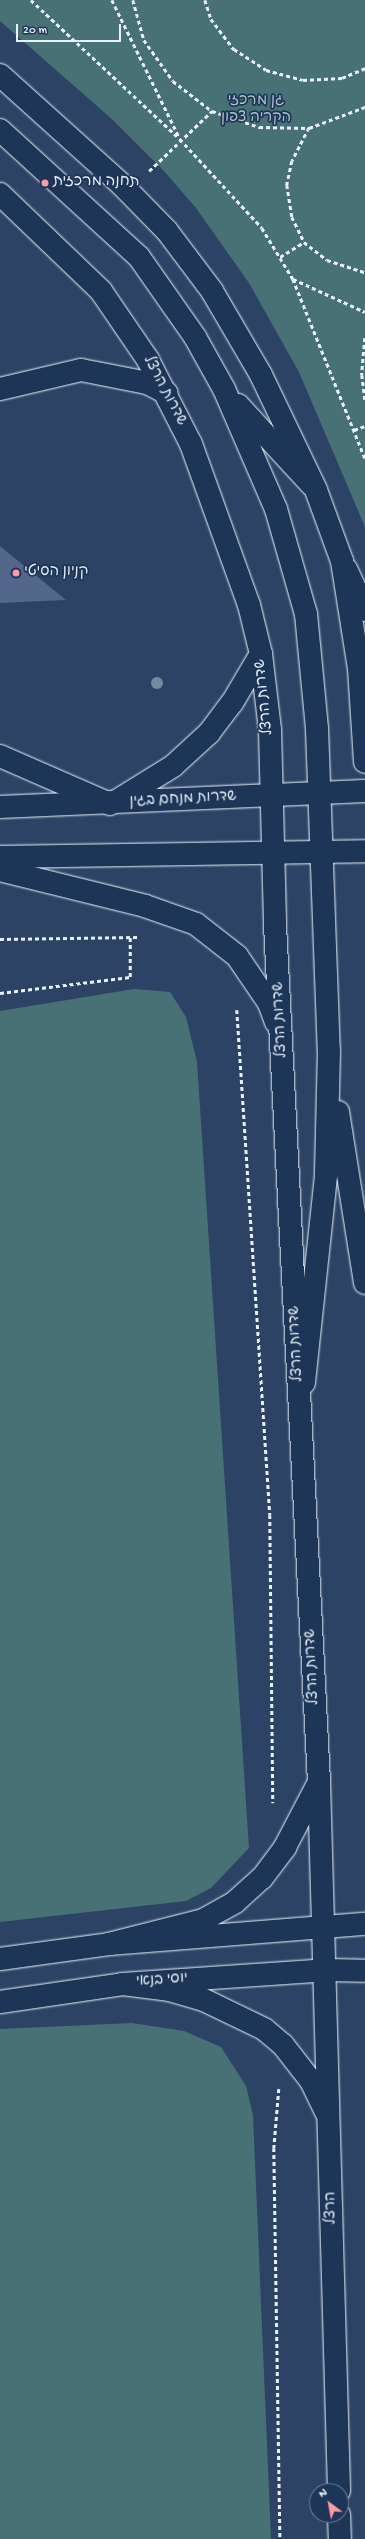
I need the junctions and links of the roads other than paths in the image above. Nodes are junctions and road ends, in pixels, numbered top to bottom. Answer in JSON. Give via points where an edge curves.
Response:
{"nodes":[{"id":1,"x":0,"y":75,"type":"edge"},
{"id":2,"x":0,"y":130,"type":"edge"},
{"id":3,"x":0,"y":194,"type":"edge"},
{"id":4,"x":0,"y":389,"type":"edge"},
{"id":5,"x":224,"y":389,"type":"junction"},
{"id":6,"x":167,"y":393,"type":"junction"},
{"id":7,"x":316,"y":490,"type":"junction"},
{"id":8,"x":342,"y":561,"type":"junction"},
{"id":9,"x":365,"y":610,"type":"edge"},
{"id":10,"x":261,"y":654,"type":"junction"},
{"id":11,"x":0,"y":756,"type":"edge"},
{"id":12,"x":365,"y":762,"type":"edge"},
{"id":13,"x":365,"y":792,"type":"edge"},
{"id":14,"x":319,"y":794,"type":"junction"},
{"id":15,"x":273,"y":796,"type":"junction"},
{"id":16,"x":110,"y":804,"type":"junction"},
{"id":17,"x":0,"y":808,"type":"edge"},
{"id":18,"x":320,"y":851,"type":"junction"},
{"id":19,"x":365,"y":851,"type":"edge"},
{"id":20,"x":273,"y":852,"type":"junction"},
{"id":21,"x":0,"y":857,"type":"edge"},
{"id":22,"x":0,"y":870,"type":"edge"},
{"id":23,"x":282,"y":1039,"type":"junction"},
{"id":24,"x":329,"y":1050,"type":"junction"},
{"id":25,"x":365,"y":1282,"type":"edge"},
{"id":26,"x":300,"y":1416,"type":"junction"},
{"id":27,"x":319,"y":1783,"type":"junction"},
{"id":28,"x":365,"y":1924,"type":"edge"},
{"id":29,"x":324,"y":1926,"type":"junction"},
{"id":30,"x":109,"y":1944,"type":"junction"},
{"id":31,"x":0,"y":1959,"type":"edge"},
{"id":32,"x":326,"y":1970,"type":"junction"},
{"id":33,"x":365,"y":1971,"type":"edge"},
{"id":34,"x":123,"y":1984,"type":"junction"},
{"id":35,"x":0,"y":2002,"type":"edge"},
{"id":36,"x":329,"y":2118,"type":"junction"},
{"id":37,"x":339,"y":2483,"type":"edge"},
{"id":38,"x":339,"y":2523,"type":"edge"},
{"id":39,"x":340,"y":2539,"type":"edge"}],
"edges":[{"from":1,"to":7,"type":"main road","via":[[150,211],[188,257],[261,375]]},
{"from":2,"to":5,"type":"main road","via":[[139,257],[162,286]]},
{"from":3,"to":6,"type":"main road","name":"שדרות הרצל","via":[[101,291]]},
{"from":4,"to":6,"type":"main road","via":[[81,370],[115,375]]},
{"from":5,"to":7,"type":"main road"},
{"from":5,"to":14,"type":"main road","via":[[276,509],[306,614]]},
{"from":6,"to":10,"type":"main road","name":"שדרות הרצל","via":[[196,459],[249,605]]},
{"from":7,"to":8,"type":"main road"},
{"from":8,"to":9,"type":"main road"},
{"from":8,"to":12,"type":"main road","via":[[359,668]]},
{"from":10,"to":15,"type":"main road","name":"שדרות הרצל"},
{"from":10,"to":16,"type":"main road","via":[[222,718],[191,750],[154,780]]},
{"from":11,"to":16,"type":"main road"},
{"from":13,"to":14,"type":"main road","name":"שדרות מנחם בגין"},
{"from":14,"to":15,"type":"main road","name":"שדרות מנחם בגין"},
{"from":14,"to":18,"type":"main road"},
{"from":15,"to":16,"type":"main road","name":"שדרות מנחם בגין"},
{"from":15,"to":20,"type":"main road","name":"שדרות הרצל"},
{"from":16,"to":17,"type":"main road","name":"שדרות מנחם בגין"},
{"from":18,"to":19,"type":"main road"},
{"from":18,"to":20,"type":"main road"},
{"from":18,"to":24,"type":"main road"},
{"from":20,"to":21,"type":"main road"},
{"from":20,"to":23,"type":"main road","name":"שדרות הרצל"},
{"from":22,"to":23,"type":"main road","via":[[145,906],[196,924],[237,956],[256,981],[270,1003]]},
{"from":23,"to":26,"type":"main road","name":"שדרות הרצל"},
{"from":24,"to":25,"type":"main road"},
{"from":24,"to":26,"type":"main road","via":[[326,1176]]},
{"from":26,"to":27,"type":"main road","name":"שדרות הרצל"},
{"from":27,"to":29,"type":"main road","name":"שדרות הרצל"},
{"from":27,"to":30,"type":"main road","via":[[285,1847],[262,1878],[235,1902],[203,1920]]},
{"from":28,"to":29,"type":"main road"},
{"from":29,"to":30,"type":"main road"},
{"from":29,"to":32,"type":"main road","name":"הרצל"},
{"from":30,"to":31,"type":"main road"},
{"from":32,"to":33,"type":"main road","name":"יוסי בנאי"},
{"from":32,"to":34,"type":"main road","name":"יוסי בנאי"},
{"from":32,"to":36,"type":"main road","name":"הרצל"},
{"from":34,"to":35,"type":"main road","name":"יוסי בנאי"},
{"from":34,"to":36,"type":"main road","via":[[169,1990],[240,2014],[283,2045],[311,2082]]},
{"from":36,"to":37,"type":"main road","name":"הרצל"},
{"from":38,"to":39,"type":"main road"}]}
